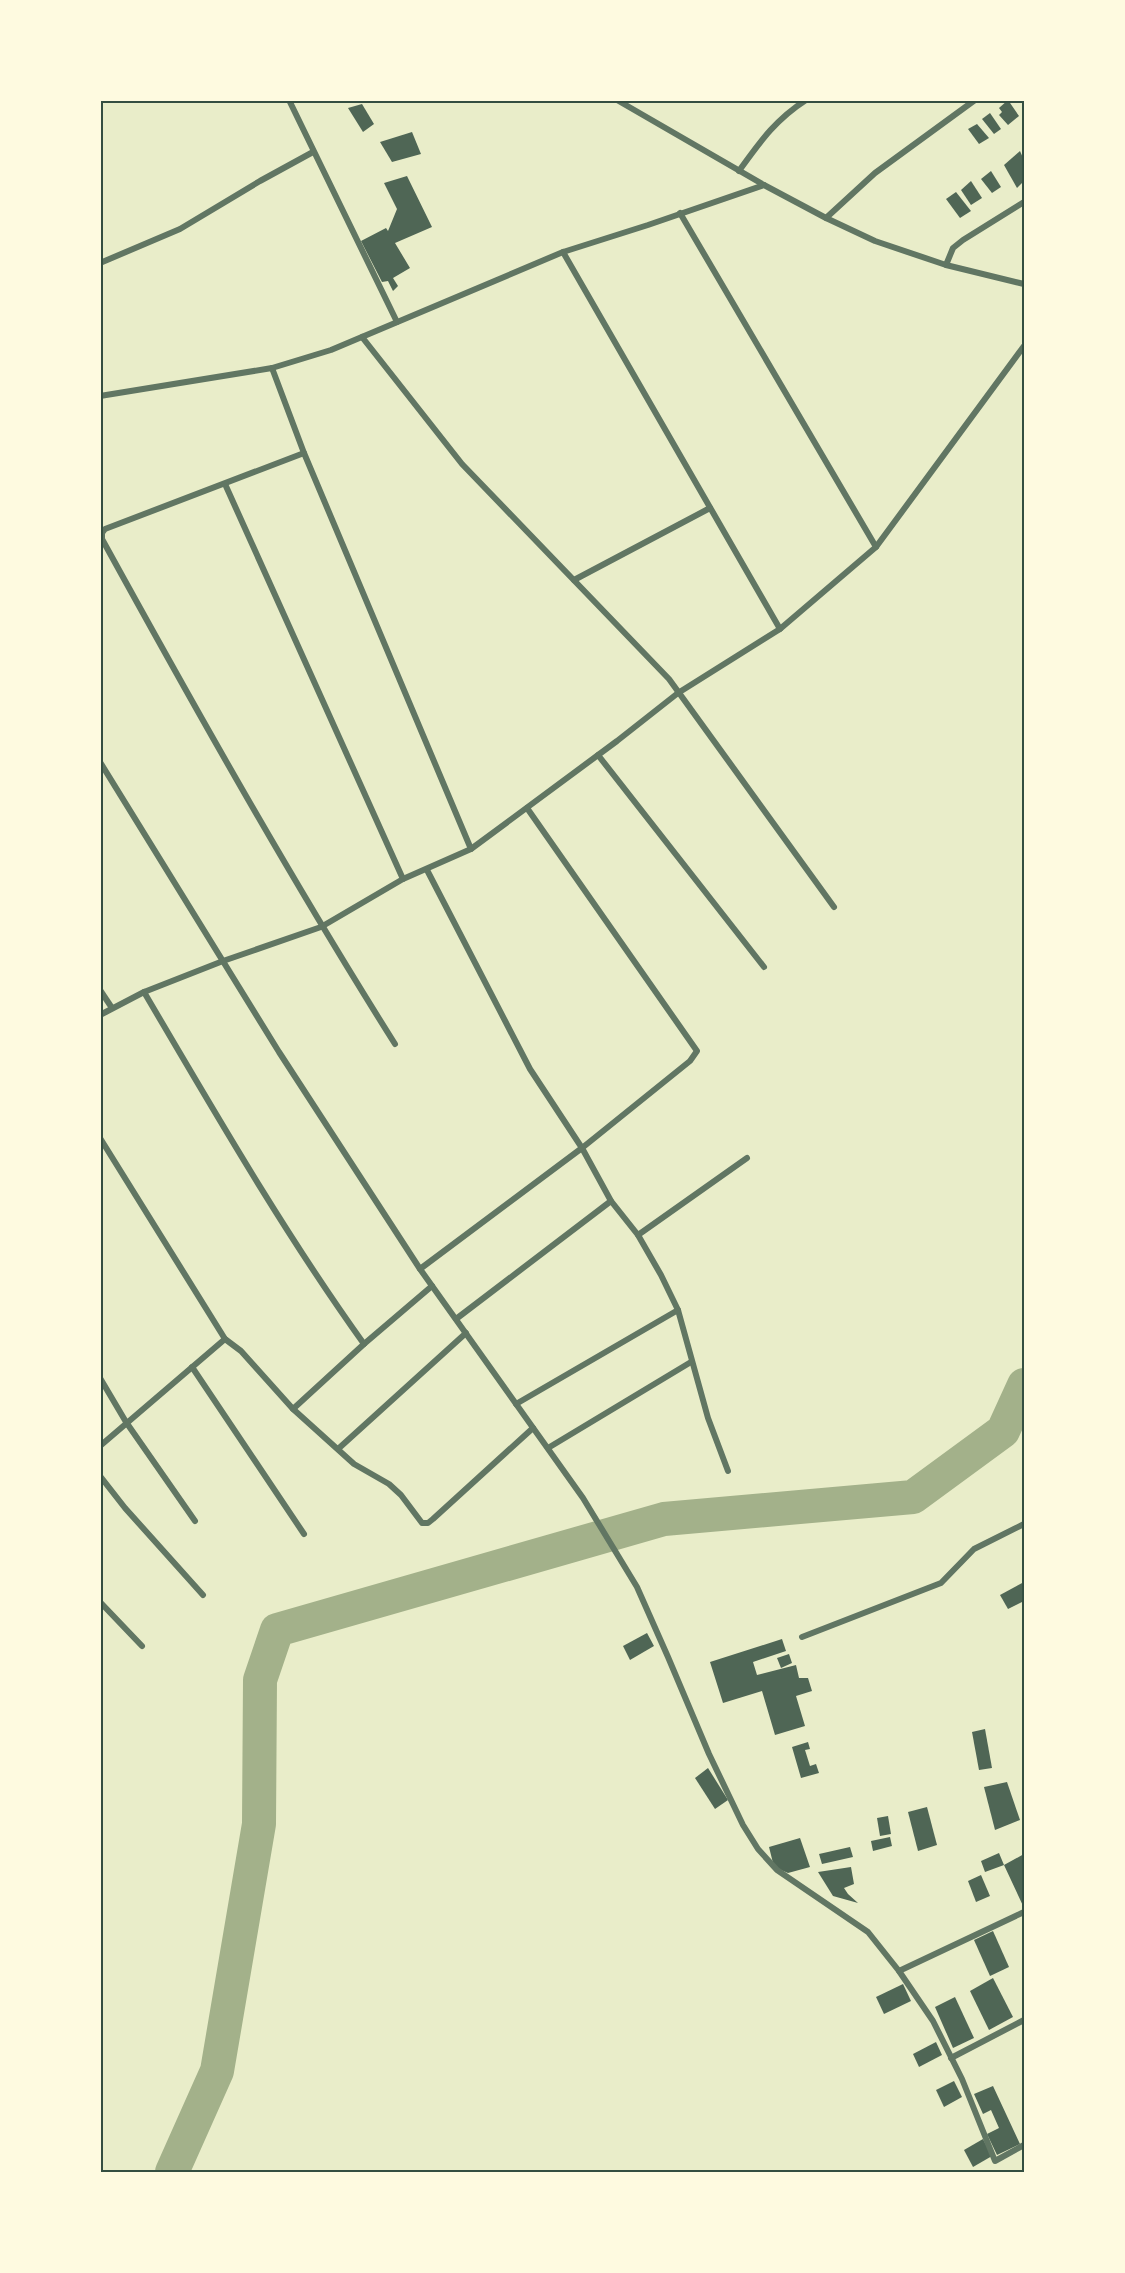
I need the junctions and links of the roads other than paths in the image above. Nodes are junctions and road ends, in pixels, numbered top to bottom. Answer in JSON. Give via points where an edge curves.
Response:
{"nodes":[{"id":1,"x":289,"y":100,"type":"edge"},
{"id":2,"x":617,"y":100,"type":"edge"},
{"id":3,"x":806,"y":100,"type":"edge"},
{"id":4,"x":975,"y":100,"type":"edge"},
{"id":5,"x":313,"y":152,"type":"junction"},
{"id":6,"x":740,"y":171,"type":"junction"},
{"id":7,"x":764,"y":184,"type":"junction"},
{"id":8,"x":1024,"y":202,"type":"edge"},
{"id":9,"x":680,"y":213,"type":"junction"},
{"id":10,"x":826,"y":218,"type":"junction"},
{"id":11,"x":563,"y":252,"type":"junction"},
{"id":12,"x":100,"y":263,"type":"edge"},
{"id":13,"x":946,"y":265,"type":"junction"},
{"id":14,"x":1024,"y":284,"type":"edge"},
{"id":15,"x":397,"y":322,"type":"junction"},
{"id":16,"x":363,"y":337,"type":"junction"},
{"id":17,"x":1024,"y":346,"type":"edge"},
{"id":18,"x":272,"y":368,"type":"junction"},
{"id":19,"x":100,"y":396,"type":"edge"},
{"id":20,"x":304,"y":453,"type":"junction"},
{"id":21,"x":225,"y":484,"type":"junction"},
{"id":22,"x":710,"y":508,"type":"junction"},
{"id":23,"x":876,"y":547,"type":"junction"},
{"id":24,"x":574,"y":580,"type":"junction"},
{"id":25,"x":780,"y":629,"type":"junction"},
{"id":26,"x":678,"y":693,"type":"junction"},
{"id":27,"x":598,"y":755,"type":"junction"},
{"id":28,"x":100,"y":762,"type":"edge"},
{"id":29,"x":526,"y":808,"type":"junction"},
{"id":30,"x":471,"y":849,"type":"junction"},
{"id":31,"x":427,"y":870,"type":"junction"},
{"id":32,"x":403,"y":879,"type":"junction"},
{"id":33,"x":834,"y":907,"type":"dead end"},
{"id":34,"x":321,"y":927,"type":"junction"},
{"id":35,"x":223,"y":961,"type":"junction"},
{"id":36,"x":764,"y":968,"type":"dead end"},
{"id":37,"x":100,"y":990,"type":"edge"},
{"id":38,"x":144,"y":992,"type":"junction"},
{"id":39,"x":112,"y":1008,"type":"junction"},
{"id":40,"x":100,"y":1015,"type":"edge"},
{"id":41,"x":395,"y":1044,"type":"dead end"},
{"id":42,"x":100,"y":1138,"type":"edge"},
{"id":43,"x":582,"y":1148,"type":"junction"},
{"id":44,"x":747,"y":1158,"type":"dead end"},
{"id":45,"x":611,"y":1201,"type":"junction"},
{"id":46,"x":638,"y":1235,"type":"junction"},
{"id":47,"x":420,"y":1269,"type":"junction"},
{"id":48,"x":432,"y":1286,"type":"junction"},
{"id":49,"x":678,"y":1310,"type":"junction"},
{"id":50,"x":456,"y":1319,"type":"junction"},
{"id":51,"x":466,"y":1333,"type":"junction"},
{"id":52,"x":225,"y":1339,"type":"junction"},
{"id":53,"x":364,"y":1344,"type":"junction"},
{"id":54,"x":691,"y":1362,"type":"junction"},
{"id":55,"x":192,"y":1367,"type":"junction"},
{"id":56,"x":100,"y":1378,"type":"edge"},
{"id":57,"x":516,"y":1404,"type":"junction"},
{"id":58,"x":294,"y":1409,"type":"junction"},
{"id":59,"x":126,"y":1422,"type":"junction"},
{"id":60,"x":533,"y":1428,"type":"junction"},
{"id":61,"x":100,"y":1446,"type":"edge"},
{"id":62,"x":548,"y":1448,"type":"junction"},
{"id":63,"x":338,"y":1449,"type":"junction"},
{"id":64,"x":728,"y":1472,"type":"dead end"},
{"id":65,"x":100,"y":1476,"type":"edge"},
{"id":66,"x":195,"y":1521,"type":"dead end"},
{"id":67,"x":1024,"y":1524,"type":"edge"},
{"id":68,"x":304,"y":1534,"type":"dead end"},
{"id":69,"x":203,"y":1594,"type":"dead end"},
{"id":70,"x":100,"y":1602,"type":"edge"},
{"id":71,"x":802,"y":1637,"type":"dead end"},
{"id":72,"x":142,"y":1646,"type":"dead end"},
{"id":73,"x":1024,"y":1912,"type":"edge"},
{"id":74,"x":899,"y":1971,"type":"junction"},
{"id":75,"x":1024,"y":2020,"type":"edge"},
{"id":76,"x":951,"y":2058,"type":"junction"},
{"id":77,"x":1024,"y":2145,"type":"edge"}],
"edges":[{"from":1,"to":5,"type":"street"},
{"from":2,"to":6,"type":"street"},
{"from":3,"to":6,"type":"street","via":[[786,113],[765,135]]},
{"from":4,"to":10,"type":"street","via":[[875,173]]},
{"from":5,"to":12,"type":"street","via":[[180,229]]},
{"from":5,"to":15,"type":"street"},
{"from":6,"to":7,"type":"street"},
{"from":7,"to":9,"type":"street"},
{"from":7,"to":10,"type":"street"},
{"from":8,"to":13,"type":"street","via":[[953,248]]},
{"from":9,"to":11,"type":"street"},
{"from":9,"to":23,"type":"street"},
{"from":10,"to":13,"type":"street","via":[[875,241]]},
{"from":11,"to":15,"type":"street"},
{"from":11,"to":22,"type":"street"},
{"from":13,"to":14,"type":"street"},
{"from":15,"to":16,"type":"street"},
{"from":16,"to":18,"type":"street"},
{"from":16,"to":24,"type":"street","via":[[462,464]]},
{"from":17,"to":23,"type":"street"},
{"from":18,"to":19,"type":"street"},
{"from":18,"to":20,"type":"street"},
{"from":20,"to":21,"type":"street"},
{"from":20,"to":30,"type":"street"},
{"from":21,"to":32,"type":"street"},
{"from":21,"to":34,"type":"street","via":[[105,529],[102,539]]},
{"from":22,"to":24,"type":"street"},
{"from":22,"to":25,"type":"street"},
{"from":23,"to":25,"type":"street"},
{"from":24,"to":26,"type":"street"},
{"from":25,"to":26,"type":"street"},
{"from":26,"to":27,"type":"street"},
{"from":26,"to":33,"type":"street"},
{"from":27,"to":29,"type":"street"},
{"from":27,"to":36,"type":"street"},
{"from":28,"to":35,"type":"street"},
{"from":29,"to":30,"type":"street"},
{"from":29,"to":43,"type":"street","via":[[697,1051],[690,1061]]},
{"from":30,"to":31,"type":"street"},
{"from":31,"to":32,"type":"street"},
{"from":31,"to":43,"type":"street","via":[[530,1069]]},
{"from":32,"to":34,"type":"street"},
{"from":34,"to":35,"type":"street"},
{"from":34,"to":41,"type":"street"},
{"from":35,"to":38,"type":"street"},
{"from":35,"to":47,"type":"street"},
{"from":37,"to":39,"type":"street"},
{"from":38,"to":39,"type":"street"},
{"from":38,"to":53,"type":"street","via":[[256,1182]]},
{"from":39,"to":40,"type":"street"},
{"from":42,"to":52,"type":"street"},
{"from":43,"to":45,"type":"street"},
{"from":43,"to":47,"type":"street"},
{"from":44,"to":46,"type":"street"},
{"from":45,"to":46,"type":"street"},
{"from":45,"to":50,"type":"street"},
{"from":46,"to":49,"type":"street"},
{"from":47,"to":48,"type":"street"},
{"from":48,"to":50,"type":"street"},
{"from":48,"to":53,"type":"street"},
{"from":49,"to":54,"type":"street"},
{"from":49,"to":57,"type":"street"},
{"from":50,"to":51,"type":"street"},
{"from":51,"to":57,"type":"street"},
{"from":51,"to":63,"type":"street"},
{"from":52,"to":55,"type":"street"},
{"from":52,"to":58,"type":"street"},
{"from":53,"to":58,"type":"street"},
{"from":54,"to":62,"type":"street"},
{"from":54,"to":64,"type":"street"},
{"from":55,"to":59,"type":"street"},
{"from":55,"to":68,"type":"street"},
{"from":56,"to":59,"type":"street"},
{"from":57,"to":60,"type":"street"},
{"from":58,"to":63,"type":"street"},
{"from":59,"to":61,"type":"street"},
{"from":59,"to":66,"type":"street"},
{"from":60,"to":62,"type":"street"},
{"from":60,"to":63,"type":"street","via":[[428,1523],[422,1523],[389,1484],[354,1464]]},
{"from":62,"to":74,"type":"street","via":[[636,1587],[709,1754],[758,1849],[777,1870],[868,1932]]},
{"from":65,"to":69,"type":"street"},
{"from":67,"to":71,"type":"street","via":[[974,1549],[940,1583]]},
{"from":70,"to":72,"type":"street"},
{"from":73,"to":74,"type":"street"},
{"from":74,"to":76,"type":"street","via":[[933,2021]]},
{"from":75,"to":76,"type":"street"},
{"from":76,"to":77,"type":"street","via":[[995,2161]]}]}
